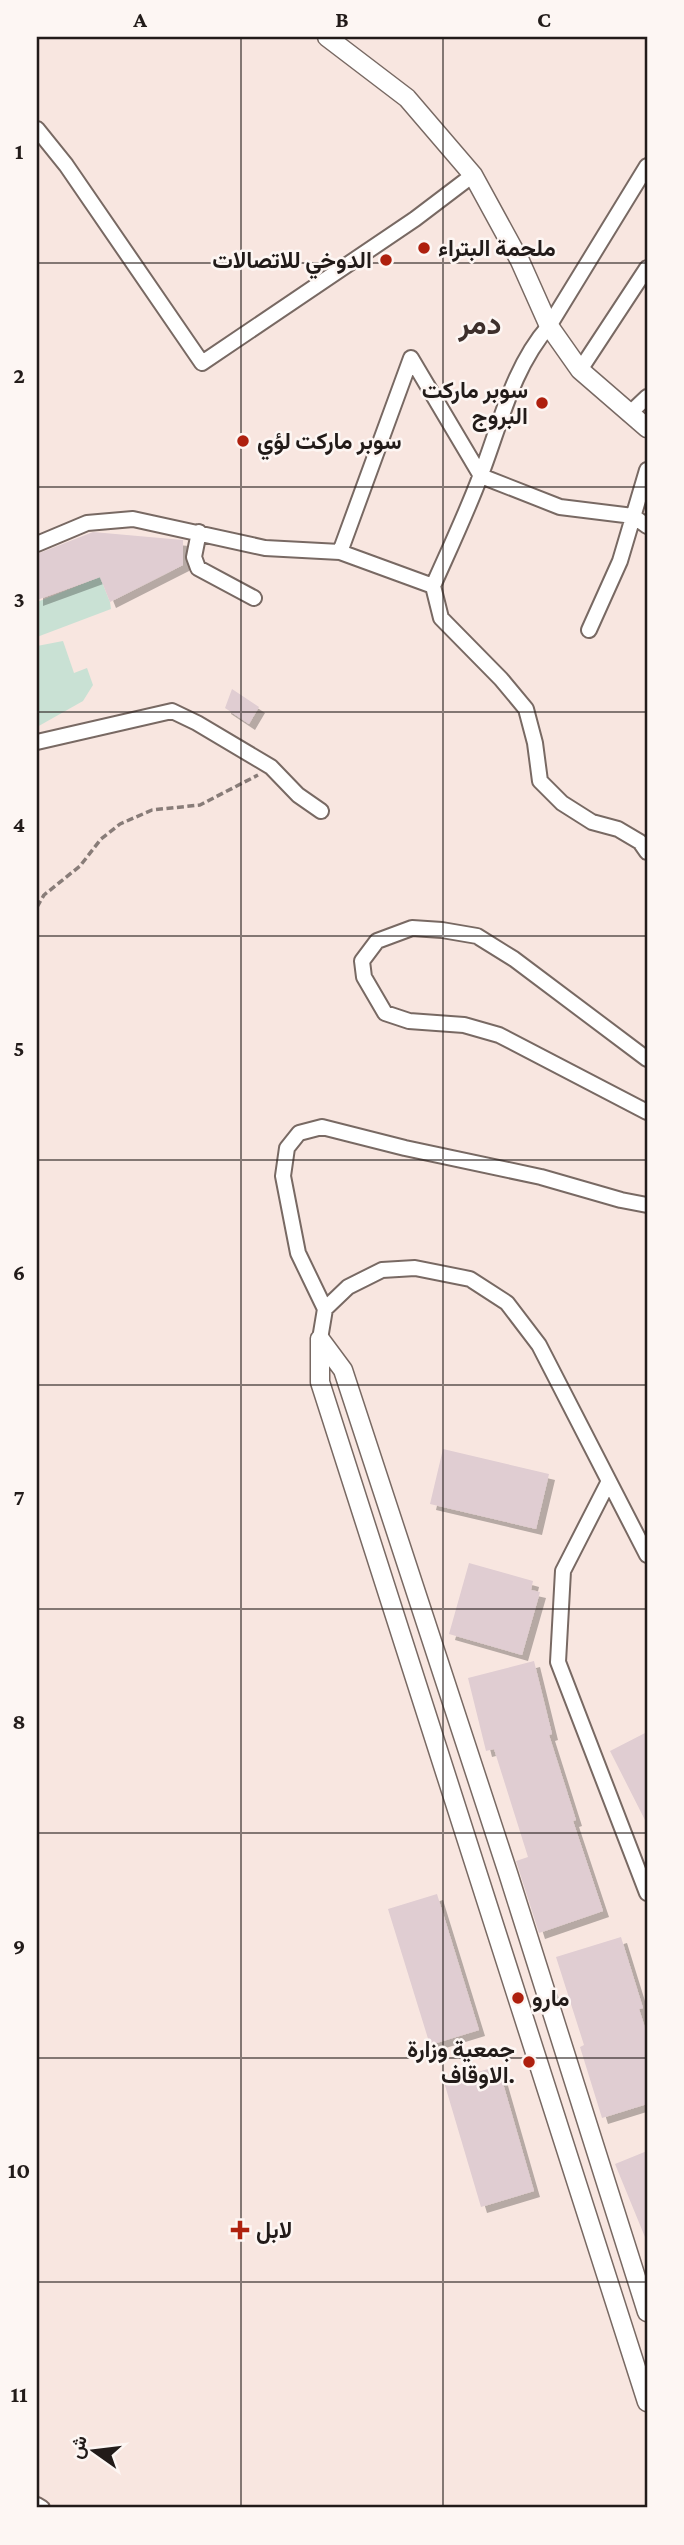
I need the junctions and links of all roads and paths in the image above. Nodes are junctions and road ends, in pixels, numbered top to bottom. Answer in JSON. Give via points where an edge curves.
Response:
{"nodes":[{"id":1,"x":327,"y":37,"type":"edge"},
{"id":2,"x":37,"y":129,"type":"edge"},
{"id":3,"x":647,"y":166,"type":"edge"},
{"id":4,"x":473,"y":175,"type":"junction"},
{"id":5,"x":647,"y":268,"type":"edge"},
{"id":6,"x":549,"y":326,"type":"junction"},
{"id":7,"x":580,"y":370,"type":"junction"},
{"id":8,"x":647,"y":397,"type":"edge"},
{"id":9,"x":629,"y":414,"type":"junction"},
{"id":10,"x":647,"y":428,"type":"edge"},
{"id":11,"x":647,"y":470,"type":"edge"},
{"id":12,"x":481,"y":476,"type":"junction"},
{"id":13,"x":634,"y":516,"type":"junction"},
{"id":14,"x":647,"y":526,"type":"edge"},
{"id":15,"x":199,"y":532,"type":"junction"},
{"id":16,"x":37,"y":544,"type":"edge"},
{"id":17,"x":340,"y":552,"type":"junction"},
{"id":18,"x":433,"y":586,"type":"junction"},
{"id":19,"x":254,"y":598,"type":"dead end"},
{"id":20,"x":589,"y":630,"type":"dead end"},
{"id":21,"x":37,"y":742,"type":"edge"},
{"id":22,"x":271,"y":767,"type":"junction"},
{"id":23,"x":321,"y":811,"type":"dead end"},
{"id":24,"x":647,"y":852,"type":"edge"},
{"id":25,"x":37,"y":907,"type":"edge"},
{"id":26,"x":647,"y":1059,"type":"edge"},
{"id":27,"x":647,"y":1112,"type":"edge"},
{"id":28,"x":647,"y":1205,"type":"edge"},
{"id":29,"x":325,"y":1309,"type":"junction"},
{"id":30,"x":320,"y":1339,"type":"junction"},
{"id":31,"x":608,"y":1483,"type":"junction"},
{"id":32,"x":647,"y":1555,"type":"edge"},
{"id":33,"x":647,"y":1893,"type":"edge"},
{"id":34,"x":647,"y":2312,"type":"edge"},
{"id":35,"x":647,"y":2402,"type":"edge"},
{"id":36,"x":37,"y":2505,"type":"edge"},
{"id":37,"x":42,"y":2508,"type":"edge"}],
"edges":[{"from":1,"to":4,"type":"street","via":[[407,98]]},
{"from":2,"to":4,"type":"street","via":[[66,164],[202,363]]},
{"from":3,"to":6,"type":"street"},
{"from":4,"to":6,"type":"street"},
{"from":5,"to":7,"type":"street"},
{"from":6,"to":7,"type":"street"},
{"from":6,"to":12,"type":"street","via":[[532,345]]},
{"from":7,"to":9,"type":"street"},
{"from":8,"to":9,"type":"street"},
{"from":9,"to":10,"type":"street"},
{"from":11,"to":13,"type":"street"},
{"from":12,"to":13,"type":"street","via":[[560,507]]},
{"from":12,"to":17,"type":"street","via":[[411,358]]},
{"from":12,"to":18,"type":"street"},
{"from":13,"to":14,"type":"street"},
{"from":13,"to":20,"type":"street","via":[[620,561]]},
{"from":15,"to":16,"type":"street","via":[[133,519],[87,523]]},
{"from":15,"to":17,"type":"street","via":[[265,548]]},
{"from":15,"to":19,"type":"street","via":[[194,557],[198,568]]},
{"from":17,"to":18,"type":"street"},
{"from":18,"to":24,"type":"street","via":[[441,618],[526,709],[540,780],[562,803],[592,822],[618,829]]},
{"from":21,"to":22,"type":"street","via":[[172,711]]},
{"from":22,"to":23,"type":"street"},
{"from":22,"to":25,"type":"path","via":[[200,806],[152,810],[120,824],[44,895]]},
{"from":26,"to":27,"type":"street","via":[[477,936],[412,929],[377,941],[362,961],[364,977],[385,1013],[499,1035]]},
{"from":28,"to":29,"type":"street","via":[[322,1127],[299,1133],[288,1148],[283,1176],[298,1253]]},
{"from":29,"to":30,"type":"street"},
{"from":29,"to":31,"type":"street","via":[[348,1287],[382,1270],[415,1268],[470,1279],[507,1303],[539,1345]]},
{"from":30,"to":34,"type":"street","via":[[343,1370]]},
{"from":30,"to":35,"type":"street","via":[[320,1382]]},
{"from":31,"to":32,"type":"street"},
{"from":31,"to":33,"type":"street","via":[[563,1571],[558,1662]]},
{"from":36,"to":37,"type":"street"}]}
